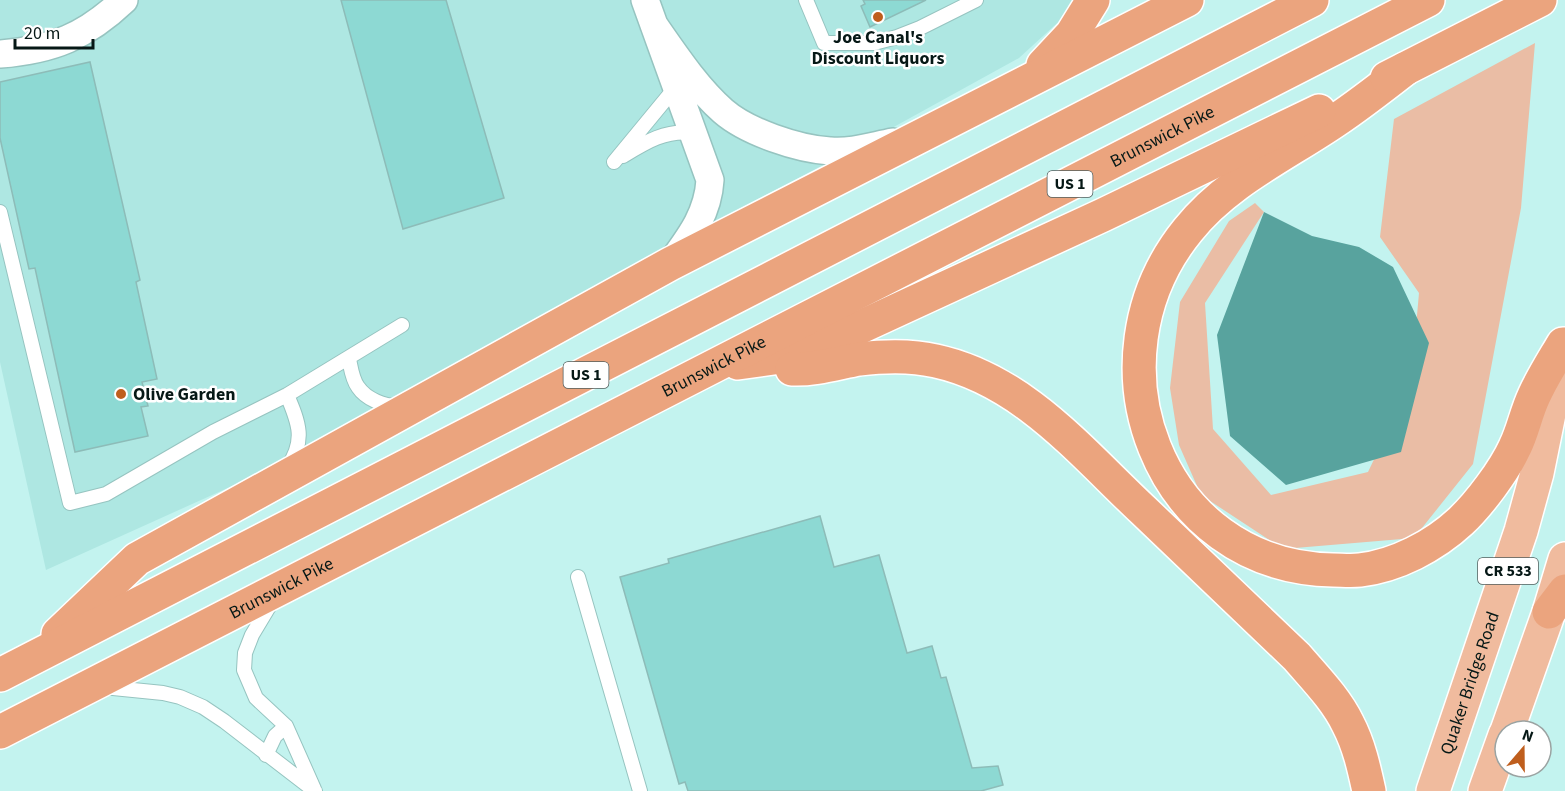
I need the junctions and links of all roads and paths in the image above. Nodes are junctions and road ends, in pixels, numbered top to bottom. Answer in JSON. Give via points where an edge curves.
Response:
{"nodes":[{"id":1,"x":124,"y":0,"type":"edge"},
{"id":2,"x":645,"y":0,"type":"edge"},
{"id":3,"x":806,"y":0,"type":"edge"},
{"id":4,"x":976,"y":0,"type":"edge"},
{"id":5,"x":1093,"y":0,"type":"edge"},
{"id":6,"x":1187,"y":0,"type":"edge"},
{"id":7,"x":1312,"y":0,"type":"edge"},
{"id":8,"x":1428,"y":0,"type":"edge"},
{"id":9,"x":1540,"y":0,"type":"edge"},
{"id":10,"x":654,"y":25,"type":"junction"},
{"id":11,"x":0,"y":54,"type":"edge"},
{"id":12,"x":1405,"y":69,"type":"junction"},
{"id":13,"x":1030,"y":79,"type":"junction"},
{"id":14,"x":675,"y":87,"type":"junction"},
{"id":15,"x":929,"y":131,"type":"junction"},
{"id":16,"x":692,"y":134,"type":"junction"},
{"id":17,"x":0,"y":212,"type":"edge"},
{"id":18,"x":670,"y":264,"type":"junction"},
{"id":19,"x":402,"y":326,"type":"dead end"},
{"id":20,"x":1564,"y":338,"type":"edge"},
{"id":21,"x":349,"y":360,"type":"junction"},
{"id":22,"x":711,"y":367,"type":"junction"},
{"id":23,"x":287,"y":395,"type":"junction"},
{"id":24,"x":419,"y":404,"type":"junction"},
{"id":25,"x":279,"y":481,"type":"junction"},
{"id":26,"x":1565,"y":559,"type":"edge"},
{"id":27,"x":578,"y":577,"type":"dead end"},
{"id":28,"x":282,"y":586,"type":"junction"},
{"id":29,"x":1557,"y":602,"type":"edge"},
{"id":30,"x":15,"y":662,"type":"edge"},
{"id":31,"x":0,"y":675,"type":"edge"},
{"id":32,"x":89,"y":686,"type":"junction"},
{"id":33,"x":1511,"y":719,"type":"edge"},
{"id":34,"x":286,"y":726,"type":"junction"},
{"id":35,"x":0,"y":732,"type":"edge"},
{"id":36,"x":266,"y":755,"type":"junction"},
{"id":37,"x":1493,"y":769,"type":"edge"},
{"id":38,"x":315,"y":791,"type":"edge"},
{"id":39,"x":640,"y":791,"type":"edge"},
{"id":40,"x":1370,"y":791,"type":"edge"},
{"id":41,"x":1433,"y":791,"type":"edge"},
{"id":42,"x":1485,"y":791,"type":"edge"}],
"edges":[{"from":1,"to":11,"type":"street","via":[[104,20],[59,43]]},
{"from":2,"to":10,"type":"street"},
{"from":3,"to":4,"type":"lane","via":[[824,43],[874,43],[897,37]]},
{"from":5,"to":13,"type":"highway","via":[[1072,34]]},
{"from":6,"to":13,"type":"highway"},
{"from":7,"to":30,"type":"highway","number":"US 1"},
{"from":8,"to":22,"type":"highway","name":"Brunswick Pike","number":"US 1"},
{"from":9,"to":12,"type":"highway"},
{"from":10,"to":14,"type":"street"},
{"from":10,"to":15,"type":"street","via":[[702,90],[725,112],[755,130],[793,144],[829,151],[894,142]]},
{"from":12,"to":20,"type":"highway","via":[[1337,120],[1233,187],[1187,231],[1169,258],[1146,311],[1138,373],[1146,427],[1169,478],[1189,506],[1218,533],[1250,551],[1321,570],[1360,570],[1395,561],[1431,544],[1460,522],[1483,497],[1515,448],[1534,396]]},
{"from":12,"to":22,"type":"highway","via":[[802,354]]},
{"from":13,"to":15,"type":"highway"},
{"from":14,"to":16,"type":"street"},
{"from":14,"to":16,"type":"lane","via":[[614,162],[651,139],[670,133]]},
{"from":15,"to":18,"type":"highway"},
{"from":16,"to":18,"type":"street","via":[[710,180],[708,198],[703,216]]},
{"from":17,"to":23,"type":"lane","via":[[70,503],[106,494],[213,432]]},
{"from":18,"to":24,"type":"highway"},
{"from":19,"to":21,"type":"lane"},
{"from":20,"to":41,"type":"main road","name":"Quaker Bridge Road","number":"CR 533","via":[[1537,473],[1521,531]]},
{"from":21,"to":23,"type":"lane"},
{"from":21,"to":24,"type":"lane","via":[[358,388],[376,402],[392,406]]},
{"from":22,"to":28,"type":"highway","name":"Brunswick Pike","number":"US 1"},
{"from":22,"to":40,"type":"highway","via":[[806,369],[862,359],[914,357],[956,366],[1008,389],[1053,424],[1297,657],[1348,723]]},
{"from":23,"to":25,"type":"lane","via":[[299,421],[299,435],[294,458]]},
{"from":24,"to":25,"type":"highway"},
{"from":25,"to":30,"type":"highway","via":[[137,559]]},
{"from":26,"to":29,"type":"main road","number":"CR 533"},
{"from":27,"to":39,"type":"lane"},
{"from":28,"to":32,"type":"highway","name":"Brunswick Pike","number":"US 1"},
{"from":28,"to":34,"type":"lane","via":[[252,635],[244,670],[256,698]]},
{"from":29,"to":33,"type":"main road","number":"CR 533"},
{"from":30,"to":31,"type":"highway","number":"US 1"},
{"from":32,"to":35,"type":"highway","name":"Brunswick Pike","number":"US 1"},
{"from":32,"to":36,"type":"lane","via":[[180,698],[203,707]]},
{"from":34,"to":36,"type":"lane","via":[[275,736]]},
{"from":34,"to":38,"type":"lane"},
{"from":36,"to":38,"type":"lane"},
{"from":37,"to":42,"type":"main road"}]}
